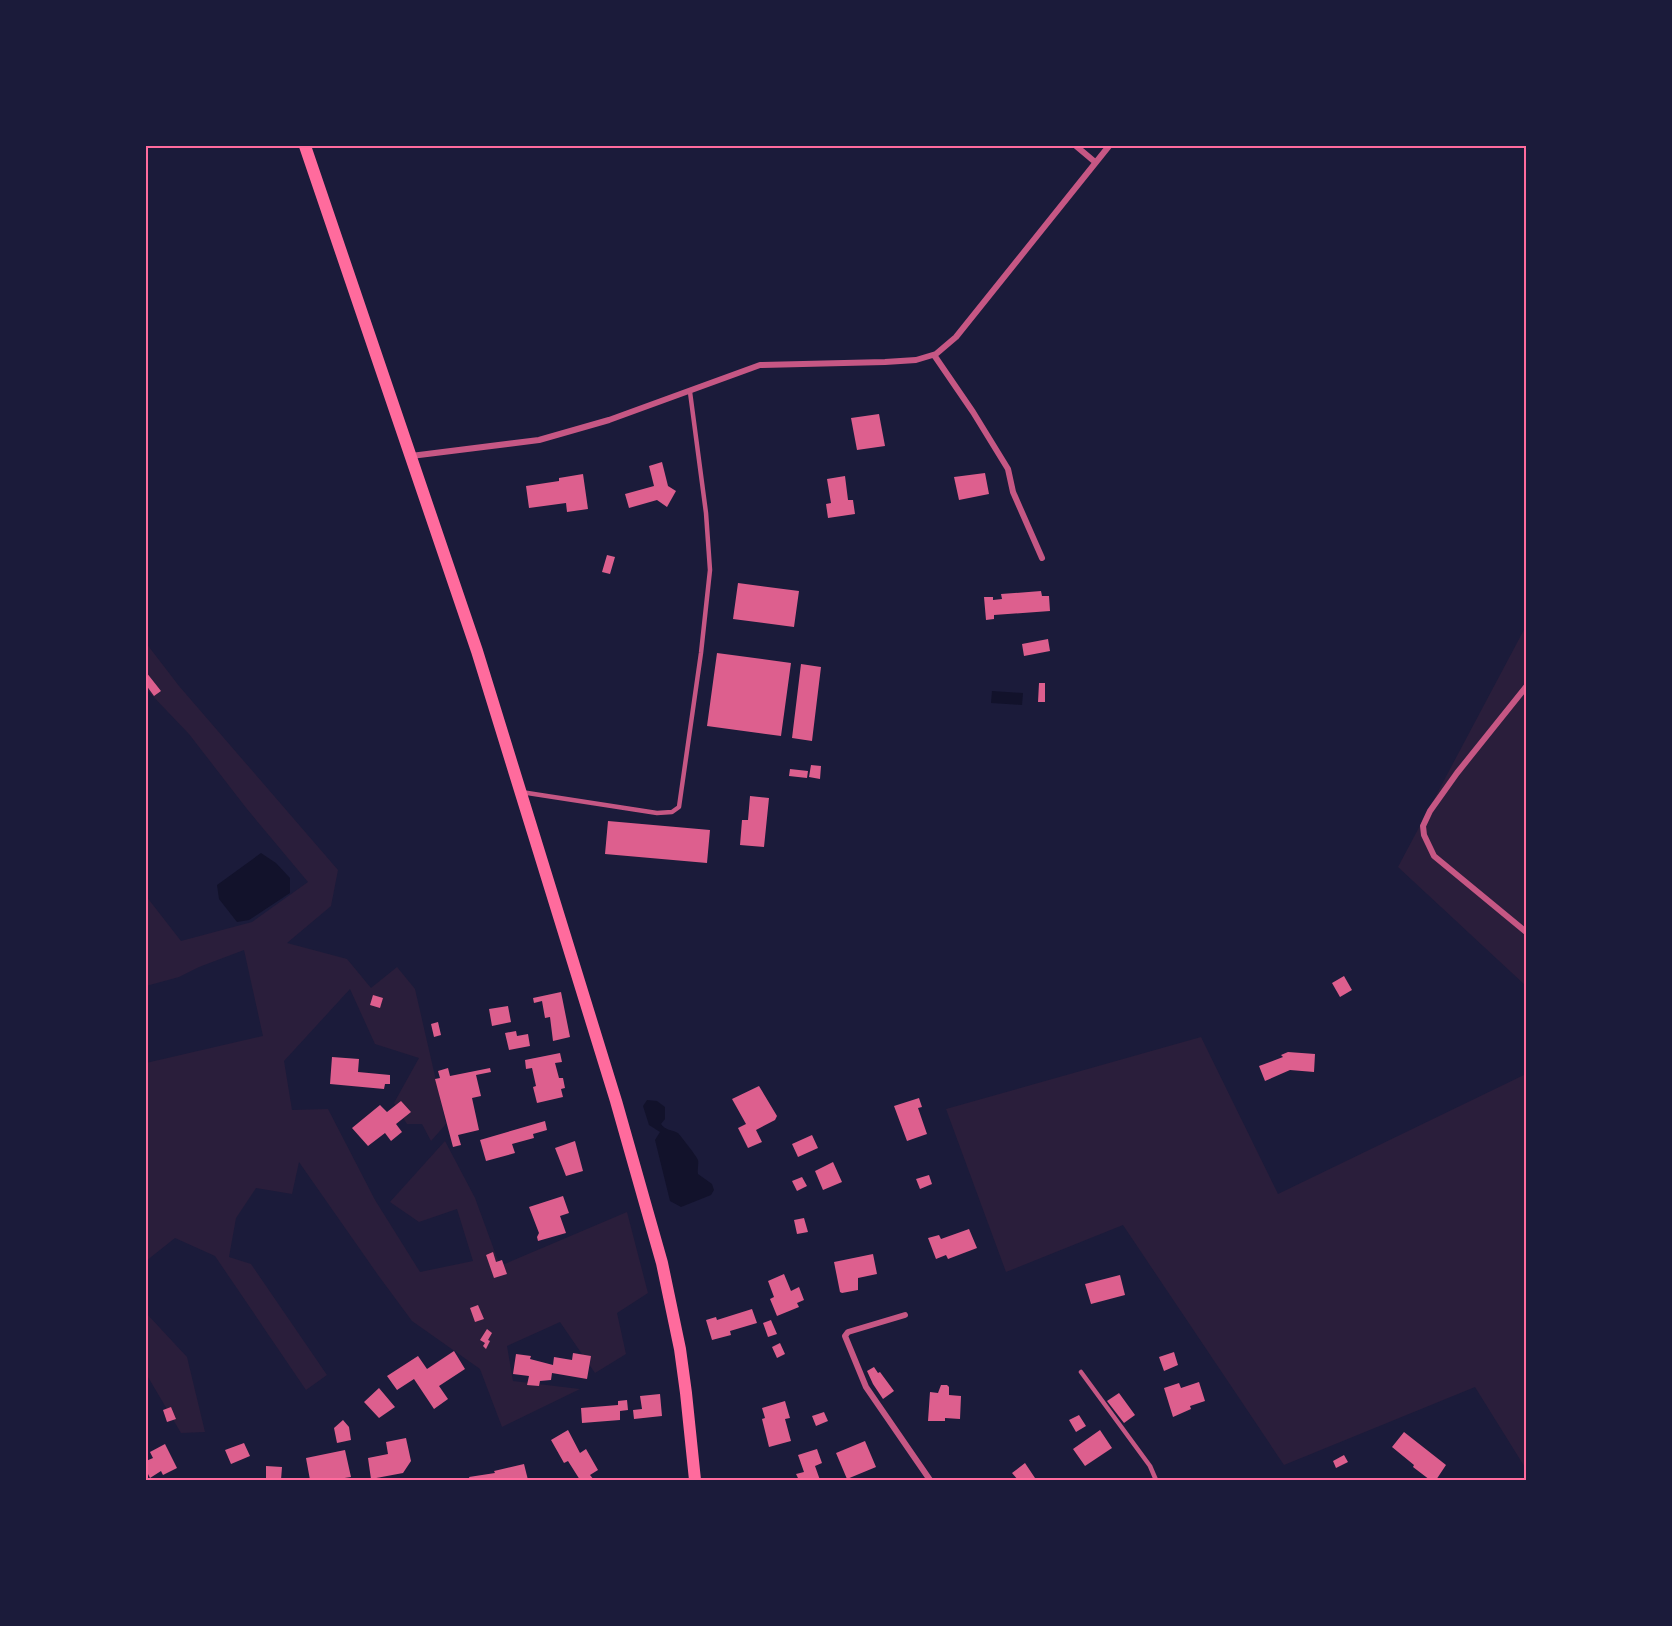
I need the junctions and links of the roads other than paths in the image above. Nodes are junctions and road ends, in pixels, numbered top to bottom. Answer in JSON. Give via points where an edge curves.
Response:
{"nodes":[{"id":1,"x":305,"y":146,"type":"edge"},
{"id":2,"x":1076,"y":146,"type":"edge"},
{"id":3,"x":1109,"y":146,"type":"edge"},
{"id":4,"x":1095,"y":162,"type":"junction"},
{"id":5,"x":934,"y":355,"type":"junction"},
{"id":6,"x":690,"y":392,"type":"junction"},
{"id":7,"x":411,"y":456,"type":"junction"},
{"id":8,"x":1042,"y":558,"type":"dead end"},
{"id":9,"x":1527,"y":687,"type":"edge"},
{"id":10,"x":521,"y":792,"type":"junction"},
{"id":11,"x":1527,"y":932,"type":"edge"},
{"id":12,"x":905,"y":1315,"type":"dead end"},
{"id":13,"x":1081,"y":1372,"type":"dead end"},
{"id":14,"x":695,"y":1480,"type":"edge"},
{"id":15,"x":930,"y":1480,"type":"edge"},
{"id":16,"x":1156,"y":1480,"type":"edge"}],
"edges":[{"from":1,"to":7,"type":"main road"},
{"from":2,"to":4,"type":"street"},
{"from":3,"to":4,"type":"street"},
{"from":4,"to":5,"type":"street","via":[[956,337]]},
{"from":5,"to":6,"type":"street","via":[[885,362],[760,365]]},
{"from":5,"to":8,"type":"street","via":[[1008,469],[1013,492]]},
{"from":6,"to":7,"type":"street","via":[[539,440]]},
{"from":6,"to":10,"type":"lane","via":[[710,570],[680,807],[657,813]]},
{"from":7,"to":10,"type":"main road"},
{"from":9,"to":11,"type":"street","via":[[1457,772],[1423,826],[1434,856]]},
{"from":10,"to":14,"type":"main road","via":[[662,1263],[687,1393]]},
{"from":12,"to":15,"type":"street","via":[[845,1336],[866,1387]]},
{"from":13,"to":16,"type":"lane","via":[[1150,1466]]}]}
